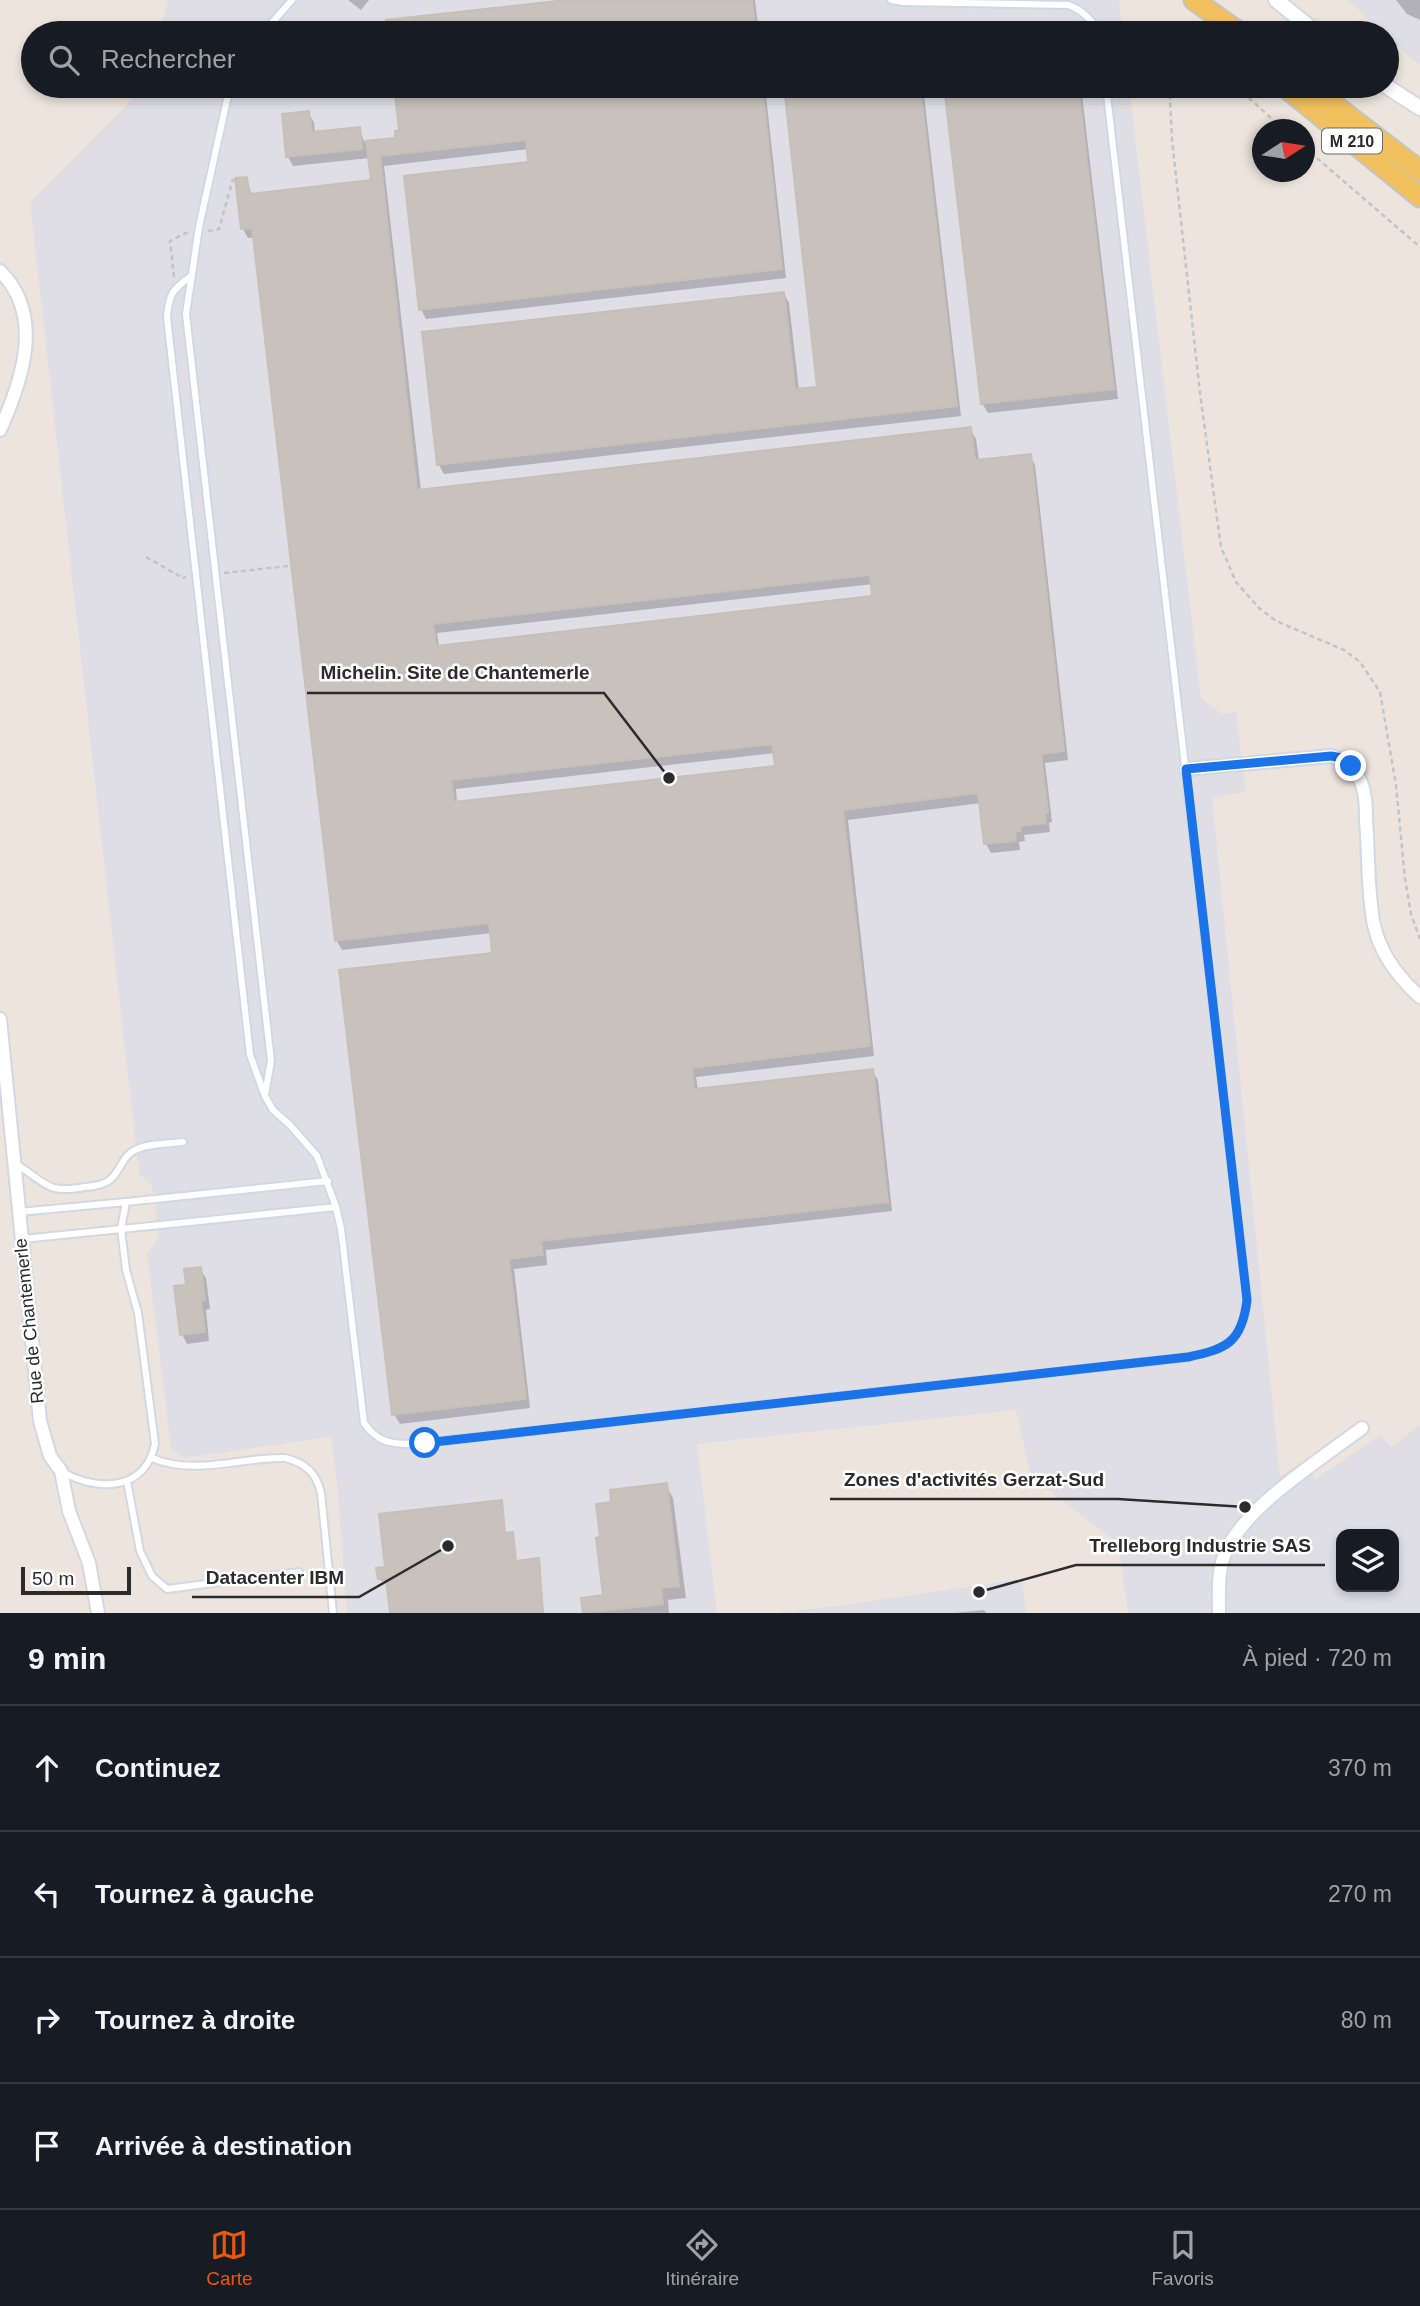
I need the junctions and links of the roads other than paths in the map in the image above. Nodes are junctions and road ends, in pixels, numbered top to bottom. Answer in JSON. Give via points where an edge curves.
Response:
{"nodes":[{"id":1,"x":292,"y":0,"type":"edge"},
{"id":2,"x":891,"y":0,"type":"edge"},
{"id":3,"x":1186,"y":0,"type":"edge"},
{"id":4,"x":1194,"y":0,"type":"edge"},
{"id":5,"x":1276,"y":0,"type":"edge"},
{"id":6,"x":1219,"y":8,"type":"dead end"},
{"id":7,"x":274,"y":21,"type":"edge"},
{"id":8,"x":1092,"y":21,"type":"edge"},
{"id":9,"x":1210,"y":21,"type":"edge"},
{"id":10,"x":1225,"y":21,"type":"edge"},
{"id":11,"x":1231,"y":21,"type":"edge"},
{"id":12,"x":1302,"y":21,"type":"edge"},
{"id":13,"x":1399,"y":94,"type":"edge"},
{"id":14,"x":227,"y":98,"type":"edge"},
{"id":15,"x":1107,"y":98,"type":"edge"},
{"id":16,"x":1299,"y":98,"type":"edge"},
{"id":17,"x":1326,"y":98,"type":"edge"},
{"id":18,"x":1420,"y":108,"type":"edge"},
{"id":19,"x":1420,"y":171,"type":"edge"},
{"id":20,"x":1420,"y":197,"type":"edge"},
{"id":21,"x":0,"y":271,"type":"edge"},
{"id":22,"x":191,"y":276,"type":"junction"},
{"id":23,"x":0,"y":430,"type":"edge"},
{"id":24,"x":1186,"y":769,"type":"junction"},
{"id":25,"x":1420,"y":997,"type":"edge"},
{"id":26,"x":0,"y":1019,"type":"edge"},
{"id":27,"x":265,"y":1096,"type":"junction"},
{"id":28,"x":183,"y":1142,"type":"dead end"},
{"id":29,"x":15,"y":1163,"type":"junction"},
{"id":30,"x":328,"y":1181,"type":"junction"},
{"id":31,"x":126,"y":1202,"type":"junction"},
{"id":32,"x":336,"y":1207,"type":"junction"},
{"id":33,"x":19,"y":1212,"type":"junction"},
{"id":34,"x":121,"y":1229,"type":"junction"},
{"id":35,"x":21,"y":1240,"type":"junction"},
{"id":36,"x":1363,"y":1428,"type":"dead end"},
{"id":37,"x":152,"y":1458,"type":"junction"},
{"id":38,"x":61,"y":1471,"type":"junction"},
{"id":39,"x":127,"y":1481,"type":"junction"},
{"id":40,"x":299,"y":1572,"type":"dead end"},
{"id":41,"x":98,"y":1613,"type":"edge"},
{"id":42,"x":333,"y":1613,"type":"edge"},
{"id":43,"x":1219,"y":1613,"type":"edge"}],
"edges":[{"from":1,"to":7,"type":"lane"},
{"from":2,"to":8,"type":"lane","via":[[1069,5]]},
{"from":3,"to":9,"type":"main road"},
{"from":4,"to":10,"type":"main road"},
{"from":5,"to":12,"type":"street"},
{"from":6,"to":11,"type":"lane"},
{"from":13,"to":18,"type":"street"},
{"from":14,"to":22,"type":"lane"},
{"from":15,"to":24,"type":"lane"},
{"from":16,"to":20,"type":"main road","number":"M 210"},
{"from":17,"to":19,"type":"main road","number":"M 210"},
{"from":21,"to":23,"type":"street","via":[[16,295],[27,338],[19,383]]},
{"from":22,"to":27,"type":"lane","via":[[188,338],[271,1061]]},
{"from":22,"to":27,"type":"lane","via":[[175,288],[167,317],[250,1055]]},
{"from":24,"to":25,"type":"street","via":[[1343,758],[1360,779],[1365,796],[1371,901],[1378,938],[1397,973]]},
{"from":24,"to":32,"type":"lane","via":[[1247,1300],[1239,1333],[1229,1344],[1188,1357],[412,1444],[386,1443],[363,1423]]},
{"from":26,"to":29,"type":"street","name":"Rue de Chantemerle"},
{"from":27,"to":30,"type":"lane","via":[[317,1156]]},
{"from":28,"to":29,"type":"lane","via":[[132,1151],[109,1181],[67,1190],[51,1188]]},
{"from":29,"to":33,"type":"street","name":"Rue de Chantemerle"},
{"from":30,"to":31,"type":"lane"},
{"from":30,"to":32,"type":"lane"},
{"from":31,"to":33,"type":"lane"},
{"from":31,"to":34,"type":"lane"},
{"from":32,"to":34,"type":"lane"},
{"from":33,"to":35,"type":"street","name":"Rue de Chantemerle"},
{"from":34,"to":35,"type":"lane"},
{"from":34,"to":37,"type":"lane","via":[[138,1313],[155,1444]]},
{"from":35,"to":38,"type":"street","name":"Rue de Chantemerle","via":[[40,1422],[50,1456]]},
{"from":36,"to":43,"type":"street","via":[[1245,1521],[1226,1551]]},
{"from":37,"to":39,"type":"lane"},
{"from":37,"to":42,"type":"lane","via":[[191,1467],[285,1458],[310,1469],[321,1493]]},
{"from":38,"to":39,"type":"lane","via":[[94,1485]]},
{"from":38,"to":41,"type":"street","name":"Rue de Chantemerle","via":[[69,1511],[89,1563]]},
{"from":39,"to":40,"type":"lane","via":[[141,1551],[152,1576],[167,1589]]}]}
